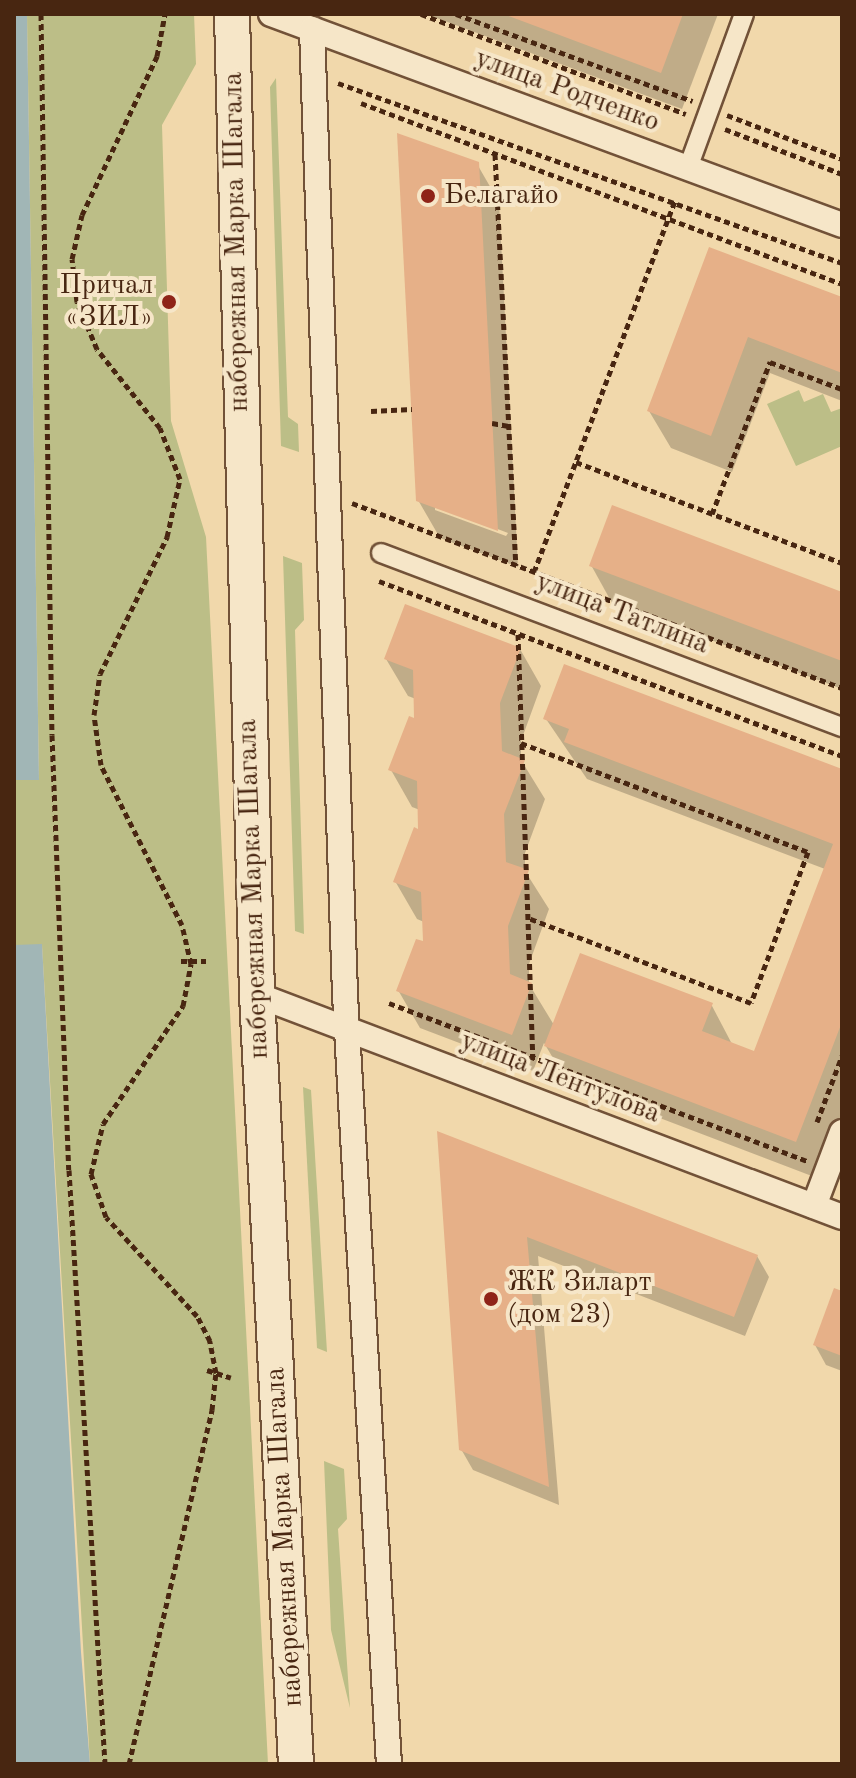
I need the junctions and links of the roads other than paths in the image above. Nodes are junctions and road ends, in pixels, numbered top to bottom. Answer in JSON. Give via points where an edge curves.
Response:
{"nodes":[{"id":1,"x":232,"y":14,"type":"edge"},
{"id":2,"x":271,"y":14,"type":"edge"},
{"id":3,"x":744,"y":14,"type":"edge"},
{"id":4,"x":312,"y":29,"type":"junction"},
{"id":5,"x":688,"y":168,"type":"junction"},
{"id":6,"x":842,"y":225,"type":"edge"},
{"id":7,"x":381,"y":553,"type":"dead end"},
{"id":8,"x":842,"y":727,"type":"edge"},
{"id":9,"x":257,"y":995,"type":"junction"},
{"id":10,"x":347,"y":1029,"type":"junction"},
{"id":11,"x":842,"y":1132,"type":"edge"},
{"id":12,"x":814,"y":1206,"type":"junction"},
{"id":13,"x":842,"y":1217,"type":"edge"},
{"id":14,"x":296,"y":1764,"type":"edge"},
{"id":15,"x":389,"y":1764,"type":"edge"}],
"edges":[{"from":1,"to":9,"type":"main road","name":"набережная Марка Шагала"},
{"from":2,"to":4,"type":"street","name":"улица Родченко"},
{"from":3,"to":5,"type":"street"},
{"from":4,"to":5,"type":"street","name":"улица Родченко"},
{"from":4,"to":10,"type":"street"},
{"from":5,"to":6,"type":"street","name":"улица Родченко"},
{"from":7,"to":8,"type":"street","name":"улица Татлина"},
{"from":9,"to":10,"type":"street","name":"улица Лентулова"},
{"from":9,"to":14,"type":"main road","name":"набережная Марка Шагала"},
{"from":10,"to":12,"type":"street","name":"улица Лентулова"},
{"from":10,"to":15,"type":"street"},
{"from":11,"to":12,"type":"street"},
{"from":12,"to":13,"type":"street","name":"улица Лентулова"}]}
